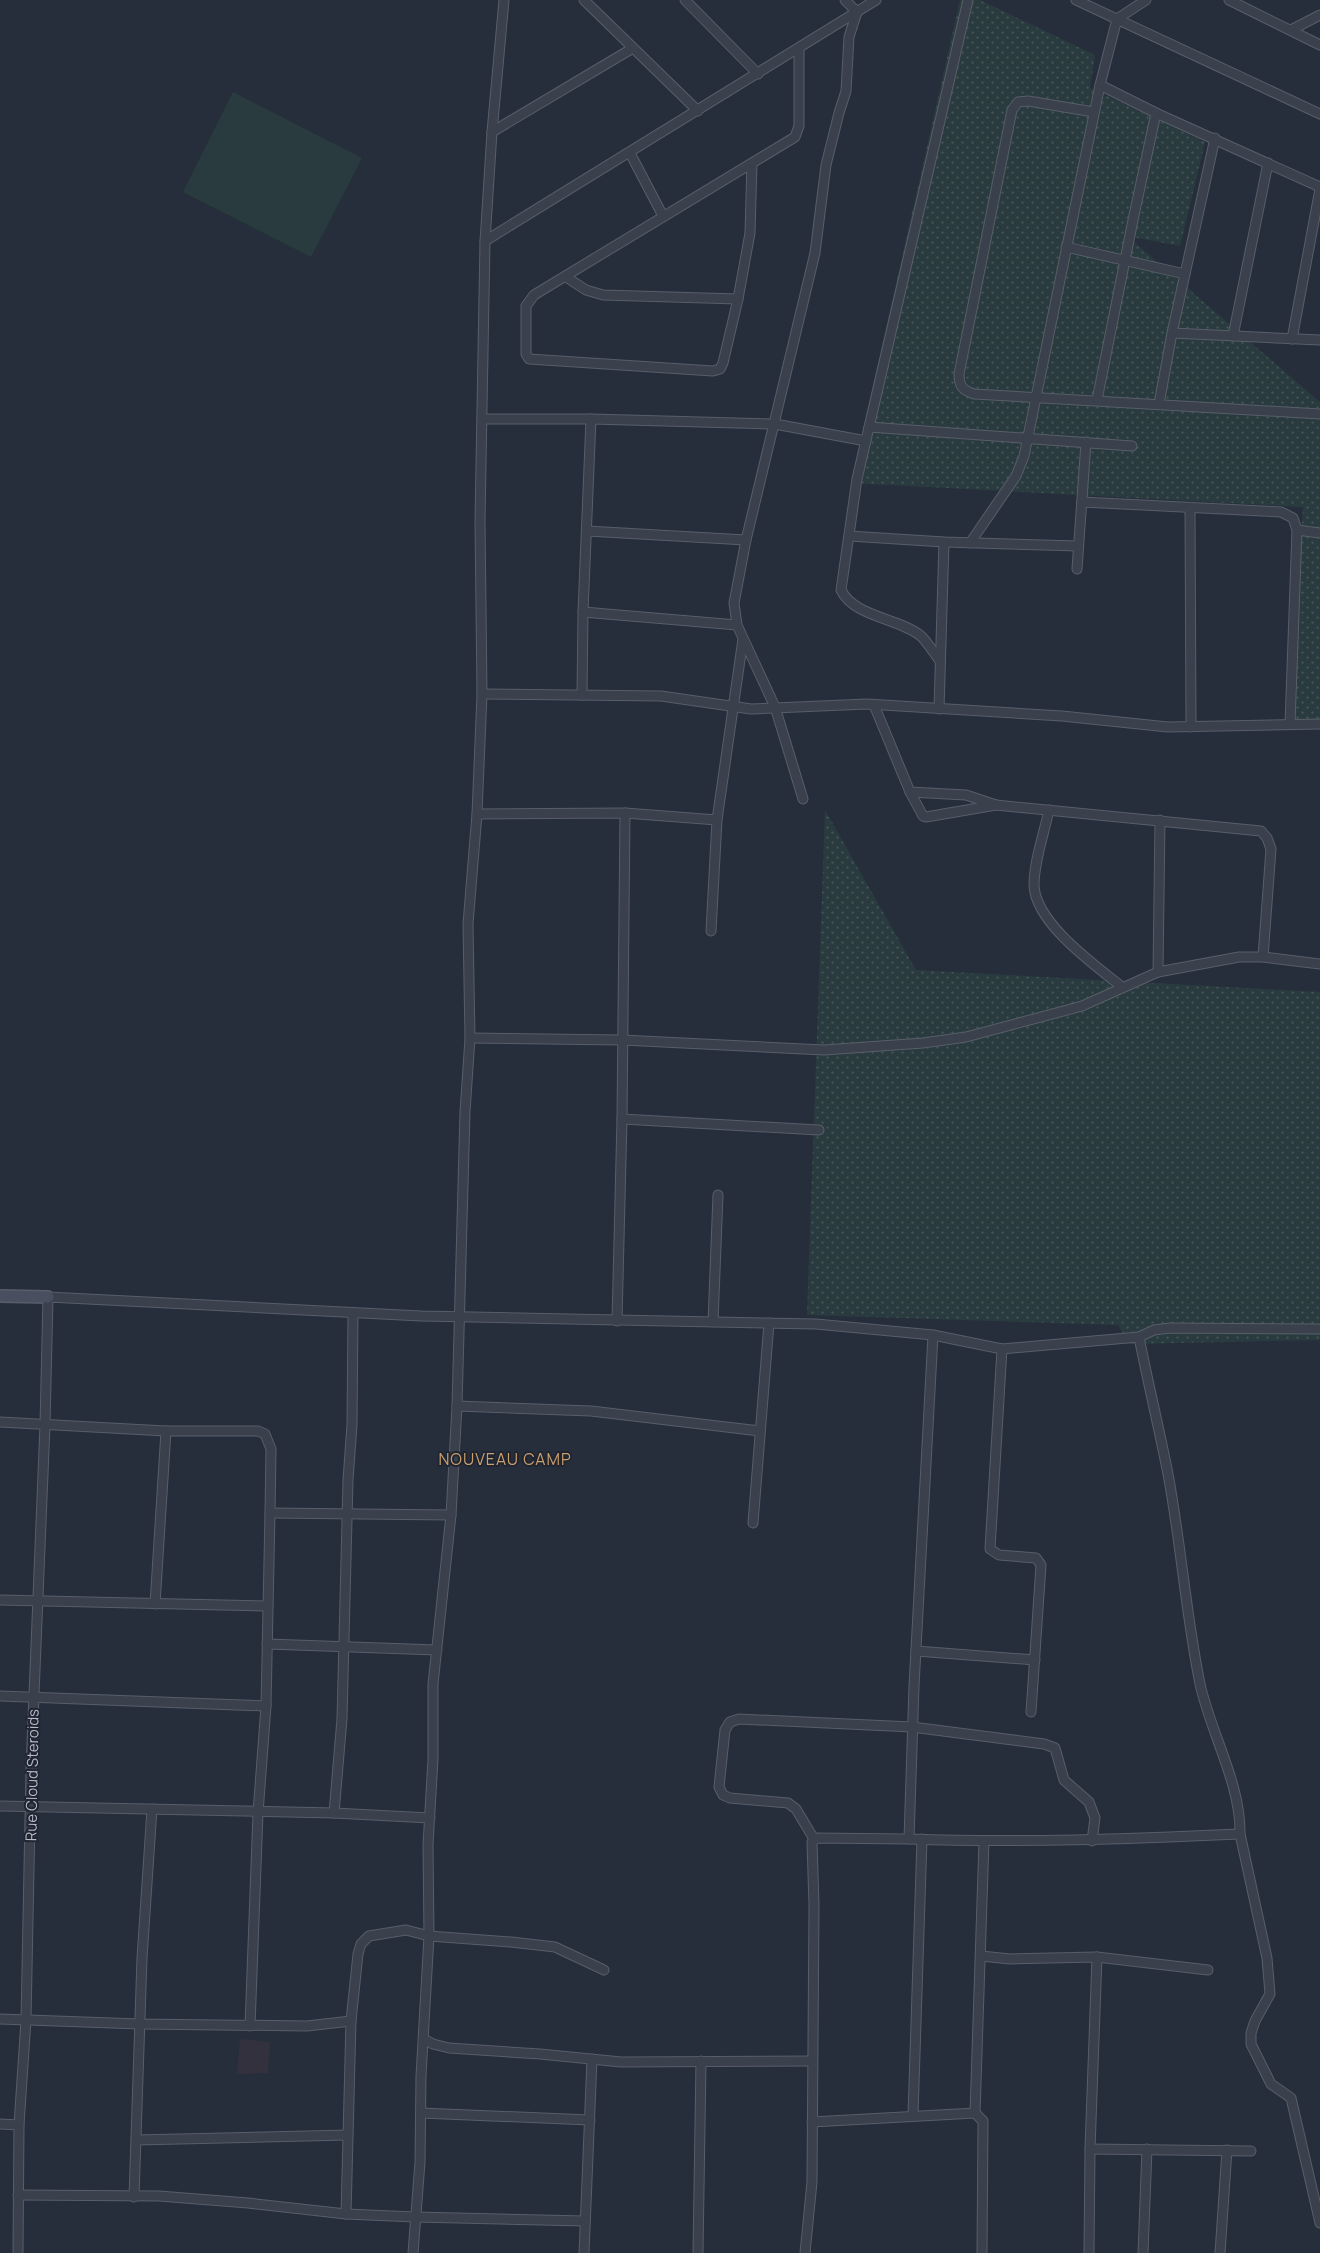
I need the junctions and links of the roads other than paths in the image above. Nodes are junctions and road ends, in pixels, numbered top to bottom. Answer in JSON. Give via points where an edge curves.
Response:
{"nodes":[{"id":1,"x":504,"y":0,"type":"edge"},
{"id":2,"x":584,"y":0,"type":"edge"},
{"id":3,"x":686,"y":0,"type":"edge"},
{"id":4,"x":845,"y":0,"type":"edge"},
{"id":5,"x":876,"y":0,"type":"edge"},
{"id":6,"x":968,"y":0,"type":"edge"},
{"id":7,"x":1076,"y":0,"type":"edge"},
{"id":8,"x":1146,"y":0,"type":"edge"},
{"id":9,"x":1229,"y":0,"type":"edge"},
{"id":10,"x":857,"y":12,"type":"junction"},
{"id":11,"x":1320,"y":15,"type":"edge"},
{"id":12,"x":1117,"y":19,"type":"junction"},
{"id":13,"x":1291,"y":30,"type":"junction"},
{"id":14,"x":1320,"y":45,"type":"edge"},
{"id":15,"x":633,"y":48,"type":"junction"},
{"id":16,"x":799,"y":49,"type":"junction"},
{"id":17,"x":758,"y":74,"type":"junction"},
{"id":18,"x":1100,"y":85,"type":"junction"},
{"id":19,"x":698,"y":111,"type":"junction"},
{"id":20,"x":1094,"y":112,"type":"junction"},
{"id":21,"x":1156,"y":113,"type":"junction"},
{"id":22,"x":1320,"y":114,"type":"edge"},
{"id":23,"x":492,"y":132,"type":"junction"},
{"id":24,"x":1215,"y":138,"type":"junction"},
{"id":25,"x":630,"y":153,"type":"junction"},
{"id":26,"x":752,"y":163,"type":"junction"},
{"id":27,"x":1268,"y":163,"type":"junction"},
{"id":28,"x":1320,"y":188,"type":"edge"},
{"id":29,"x":663,"y":216,"type":"junction"},
{"id":30,"x":485,"y":241,"type":"junction"},
{"id":31,"x":1066,"y":247,"type":"junction"},
{"id":32,"x":1124,"y":261,"type":"junction"},
{"id":33,"x":1185,"y":274,"type":"junction"},
{"id":34,"x":566,"y":277,"type":"junction"},
{"id":35,"x":738,"y":299,"type":"junction"},
{"id":36,"x":1172,"y":333,"type":"junction"},
{"id":37,"x":1233,"y":336,"type":"junction"},
{"id":38,"x":1292,"y":338,"type":"junction"},
{"id":39,"x":1320,"y":340,"type":"edge"},
{"id":40,"x":1034,"y":398,"type":"junction"},
{"id":41,"x":1097,"y":400,"type":"junction"},
{"id":42,"x":1159,"y":404,"type":"junction"},
{"id":43,"x":1320,"y":414,"type":"edge"},
{"id":44,"x":482,"y":419,"type":"junction"},
{"id":45,"x":591,"y":419,"type":"junction"},
{"id":46,"x":775,"y":424,"type":"junction"},
{"id":47,"x":869,"y":427,"type":"junction"},
{"id":48,"x":1027,"y":437,"type":"junction"},
{"id":49,"x":866,"y":441,"type":"junction"},
{"id":50,"x":1086,"y":442,"type":"junction"},
{"id":51,"x":1132,"y":446,"type":"dead end"},
{"id":52,"x":1082,"y":502,"type":"junction"},
{"id":53,"x":1190,"y":508,"type":"junction"},
{"id":54,"x":587,"y":530,"type":"junction"},
{"id":55,"x":1297,"y":530,"type":"junction"},
{"id":56,"x":1320,"y":533,"type":"edge"},
{"id":57,"x":849,"y":536,"type":"junction"},
{"id":58,"x":746,"y":540,"type":"junction"},
{"id":59,"x":944,"y":542,"type":"junction"},
{"id":60,"x":970,"y":543,"type":"junction"},
{"id":61,"x":1078,"y":546,"type":"junction"},
{"id":62,"x":1077,"y":569,"type":"dead end"},
{"id":63,"x":583,"y":612,"type":"junction"},
{"id":64,"x":737,"y":625,"type":"junction"},
{"id":65,"x":743,"y":638,"type":"junction"},
{"id":66,"x":940,"y":661,"type":"junction"},
{"id":67,"x":482,"y":694,"type":"junction"},
{"id":68,"x":582,"y":695,"type":"junction"},
{"id":69,"x":874,"y":705,"type":"junction"},
{"id":70,"x":734,"y":706,"type":"junction"},
{"id":71,"x":775,"y":707,"type":"junction"},
{"id":72,"x":938,"y":709,"type":"junction"},
{"id":73,"x":1290,"y":724,"type":"junction"},
{"id":74,"x":1320,"y":724,"type":"edge"},
{"id":75,"x":1191,"y":726,"type":"junction"},
{"id":76,"x":910,"y":792,"type":"junction"},
{"id":77,"x":803,"y":799,"type":"dead end"},
{"id":78,"x":996,"y":805,"type":"junction"},
{"id":79,"x":1049,"y":810,"type":"junction"},
{"id":80,"x":625,"y":813,"type":"junction"},
{"id":81,"x":477,"y":814,"type":"junction"},
{"id":82,"x":717,"y":820,"type":"junction"},
{"id":83,"x":1160,"y":820,"type":"junction"},
{"id":84,"x":711,"y":931,"type":"dead end"},
{"id":85,"x":1263,"y":957,"type":"junction"},
{"id":86,"x":1320,"y":964,"type":"edge"},
{"id":87,"x":1158,"y":972,"type":"junction"},
{"id":88,"x":1122,"y":987,"type":"junction"},
{"id":89,"x":470,"y":1038,"type":"junction"},
{"id":90,"x":622,"y":1040,"type":"junction"},
{"id":91,"x":622,"y":1119,"type":"junction"},
{"id":92,"x":818,"y":1130,"type":"dead end"},
{"id":93,"x":718,"y":1195,"type":"dead end"},
{"id":94,"x":0,"y":1296,"type":"edge"},
{"id":95,"x":48,"y":1297,"type":"junction"},
{"id":96,"x":353,"y":1313,"type":"junction"},
{"id":97,"x":459,"y":1317,"type":"junction"},
{"id":98,"x":617,"y":1321,"type":"junction"},
{"id":99,"x":713,"y":1322,"type":"junction"},
{"id":100,"x":769,"y":1323,"type":"junction"},
{"id":101,"x":1320,"y":1329,"type":"edge"},
{"id":102,"x":933,"y":1335,"type":"junction"},
{"id":103,"x":1139,"y":1337,"type":"junction"},
{"id":104,"x":1002,"y":1349,"type":"junction"},
{"id":105,"x":457,"y":1406,"type":"junction"},
{"id":106,"x":0,"y":1422,"type":"edge"},
{"id":107,"x":45,"y":1425,"type":"junction"},
{"id":108,"x":166,"y":1431,"type":"junction"},
{"id":109,"x":760,"y":1431,"type":"junction"},
{"id":110,"x":270,"y":1513,"type":"junction"},
{"id":111,"x":347,"y":1514,"type":"junction"},
{"id":112,"x":451,"y":1515,"type":"junction"},
{"id":113,"x":753,"y":1523,"type":"dead end"},
{"id":114,"x":0,"y":1600,"type":"edge"},
{"id":115,"x":37,"y":1602,"type":"junction"},
{"id":116,"x":155,"y":1604,"type":"junction"},
{"id":117,"x":268,"y":1606,"type":"junction"},
{"id":118,"x":267,"y":1644,"type":"junction"},
{"id":119,"x":344,"y":1646,"type":"junction"},
{"id":120,"x":437,"y":1650,"type":"junction"},
{"id":121,"x":916,"y":1651,"type":"junction"},
{"id":122,"x":1034,"y":1660,"type":"junction"},
{"id":123,"x":0,"y":1696,"type":"edge"},
{"id":124,"x":34,"y":1697,"type":"junction"},
{"id":125,"x":266,"y":1706,"type":"junction"},
{"id":126,"x":1031,"y":1712,"type":"dead end"},
{"id":127,"x":912,"y":1727,"type":"junction"},
{"id":128,"x":0,"y":1806,"type":"edge"},
{"id":129,"x":30,"y":1807,"type":"junction"},
{"id":130,"x":152,"y":1809,"type":"junction"},
{"id":131,"x":258,"y":1813,"type":"junction"},
{"id":132,"x":334,"y":1813,"type":"junction"},
{"id":133,"x":430,"y":1818,"type":"junction"},
{"id":134,"x":1240,"y":1834,"type":"junction"},
{"id":135,"x":910,"y":1839,"type":"junction"},
{"id":136,"x":922,"y":1839,"type":"junction"},
{"id":137,"x":814,"y":1840,"type":"junction"},
{"id":138,"x":1092,"y":1841,"type":"junction"},
{"id":139,"x":984,"y":1842,"type":"junction"},
{"id":140,"x":429,"y":1936,"type":"junction"},
{"id":141,"x":981,"y":1956,"type":"junction"},
{"id":142,"x":1097,"y":1957,"type":"junction"},
{"id":143,"x":604,"y":1970,"type":"dead end"},
{"id":144,"x":1208,"y":1970,"type":"dead end"},
{"id":145,"x":0,"y":2019,"type":"edge"},
{"id":146,"x":26,"y":2020,"type":"junction"},
{"id":147,"x":351,"y":2021,"type":"junction"},
{"id":148,"x":140,"y":2024,"type":"junction"},
{"id":149,"x":250,"y":2026,"type":"junction"},
{"id":150,"x":424,"y":2039,"type":"junction"},
{"id":151,"x":592,"y":2059,"type":"junction"},
{"id":152,"x":701,"y":2061,"type":"junction"},
{"id":153,"x":812,"y":2061,"type":"junction"},
{"id":154,"x":421,"y":2113,"type":"junction"},
{"id":155,"x":975,"y":2113,"type":"junction"},
{"id":156,"x":913,"y":2116,"type":"junction"},
{"id":157,"x":590,"y":2120,"type":"junction"},
{"id":158,"x":812,"y":2122,"type":"junction"},
{"id":159,"x":0,"y":2124,"type":"edge"},
{"id":160,"x":19,"y":2125,"type":"junction"},
{"id":161,"x":348,"y":2135,"type":"junction"},
{"id":162,"x":136,"y":2140,"type":"junction"},
{"id":163,"x":1090,"y":2148,"type":"junction"},
{"id":164,"x":1147,"y":2149,"type":"junction"},
{"id":165,"x":1227,"y":2150,"type":"junction"},
{"id":166,"x":1251,"y":2151,"type":"dead end"},
{"id":167,"x":18,"y":2195,"type":"junction"},
{"id":168,"x":134,"y":2197,"type":"junction"},
{"id":169,"x":346,"y":2214,"type":"junction"},
{"id":170,"x":415,"y":2217,"type":"junction"},
{"id":171,"x":585,"y":2220,"type":"junction"},
{"id":172,"x":1320,"y":2223,"type":"edge"},
{"id":173,"x":18,"y":2253,"type":"edge"},
{"id":174,"x":413,"y":2253,"type":"edge"},
{"id":175,"x":584,"y":2253,"type":"edge"},
{"id":176,"x":698,"y":2253,"type":"edge"},
{"id":177,"x":805,"y":2253,"type":"edge"},
{"id":178,"x":982,"y":2253,"type":"edge"},
{"id":179,"x":1089,"y":2253,"type":"edge"},
{"id":180,"x":1143,"y":2253,"type":"edge"},
{"id":181,"x":1220,"y":2253,"type":"edge"}],
"edges":[{"from":1,"to":23,"type":"street"},
{"from":2,"to":15,"type":"street"},
{"from":3,"to":17,"type":"street"},
{"from":4,"to":10,"type":"street"},
{"from":5,"to":10,"type":"street"},
{"from":6,"to":47,"type":"street"},
{"from":7,"to":12,"type":"street"},
{"from":8,"to":12,"type":"street"},
{"from":9,"to":13,"type":"street"},
{"from":10,"to":16,"type":"street"},
{"from":10,"to":46,"type":"street","via":[[849,37],[846,91],[826,165],[815,253]]},
{"from":11,"to":13,"type":"street"},
{"from":12,"to":18,"type":"street"},
{"from":12,"to":22,"type":"street"},
{"from":13,"to":14,"type":"street"},
{"from":15,"to":19,"type":"street"},
{"from":15,"to":23,"type":"street"},
{"from":16,"to":17,"type":"street"},
{"from":16,"to":26,"type":"street","via":[[798,132]]},
{"from":17,"to":19,"type":"street"},
{"from":18,"to":20,"type":"street"},
{"from":18,"to":21,"type":"street"},
{"from":19,"to":25,"type":"street"},
{"from":20,"to":31,"type":"street"},
{"from":20,"to":40,"type":"street","via":[[1028,101],[1018,102],[1012,110],[959,384],[964,391],[974,394]]},
{"from":21,"to":24,"type":"street"},
{"from":21,"to":32,"type":"street"},
{"from":23,"to":30,"type":"street"},
{"from":24,"to":27,"type":"street"},
{"from":24,"to":33,"type":"street"},
{"from":25,"to":29,"type":"street"},
{"from":25,"to":30,"type":"street"},
{"from":26,"to":29,"type":"street"},
{"from":26,"to":35,"type":"street","via":[[750,233]]},
{"from":27,"to":28,"type":"street"},
{"from":27,"to":37,"type":"street"},
{"from":28,"to":38,"type":"street"},
{"from":29,"to":34,"type":"street"},
{"from":30,"to":44,"type":"street"},
{"from":31,"to":32,"type":"street"},
{"from":31,"to":40,"type":"street"},
{"from":32,"to":33,"type":"street"},
{"from":32,"to":41,"type":"street"},
{"from":33,"to":36,"type":"street"},
{"from":34,"to":35,"type":"street","via":[[586,290],[603,295]]},
{"from":34,"to":35,"type":"street","via":[[529,300],[526,315],[528,359],[720,370]]},
{"from":36,"to":37,"type":"street"},
{"from":36,"to":42,"type":"street"},
{"from":37,"to":38,"type":"street"},
{"from":38,"to":39,"type":"street"},
{"from":40,"to":41,"type":"street"},
{"from":40,"to":48,"type":"street"},
{"from":41,"to":42,"type":"street"},
{"from":42,"to":43,"type":"street"},
{"from":44,"to":45,"type":"street"},
{"from":44,"to":67,"type":"street"},
{"from":45,"to":46,"type":"street"},
{"from":45,"to":54,"type":"street"},
{"from":46,"to":49,"type":"street"},
{"from":46,"to":58,"type":"street"},
{"from":47,"to":48,"type":"street"},
{"from":47,"to":49,"type":"street"},
{"from":48,"to":50,"type":"street"},
{"from":48,"to":60,"type":"street","via":[[1016,476]]},
{"from":49,"to":57,"type":"street"},
{"from":50,"to":51,"type":"street"},
{"from":50,"to":52,"type":"street"},
{"from":52,"to":53,"type":"street"},
{"from":52,"to":61,"type":"street"},
{"from":53,"to":55,"type":"street","via":[[1281,512],[1293,518]]},
{"from":53,"to":75,"type":"street"},
{"from":54,"to":58,"type":"street"},
{"from":54,"to":63,"type":"street"},
{"from":55,"to":56,"type":"street"},
{"from":55,"to":73,"type":"street"},
{"from":57,"to":59,"type":"street"},
{"from":57,"to":66,"type":"street","via":[[841,590],[844,596],[870,614],[901,625],[921,637]]},
{"from":58,"to":64,"type":"street","via":[[734,603]]},
{"from":59,"to":60,"type":"street"},
{"from":59,"to":66,"type":"street"},
{"from":60,"to":61,"type":"street"},
{"from":61,"to":62,"type":"street"},
{"from":63,"to":64,"type":"street"},
{"from":63,"to":68,"type":"street"},
{"from":64,"to":65,"type":"street"},
{"from":65,"to":70,"type":"street"},
{"from":65,"to":71,"type":"street"},
{"from":66,"to":72,"type":"street"},
{"from":67,"to":68,"type":"street"},
{"from":67,"to":81,"type":"street"},
{"from":68,"to":70,"type":"street","via":[[661,696]]},
{"from":69,"to":71,"type":"street"},
{"from":69,"to":72,"type":"street"},
{"from":69,"to":76,"type":"street"},
{"from":70,"to":71,"type":"street","via":[[751,709]]},
{"from":70,"to":82,"type":"street"},
{"from":71,"to":77,"type":"street"},
{"from":72,"to":75,"type":"street","via":[[1062,716],[1168,727]]},
{"from":73,"to":74,"type":"street"},
{"from":73,"to":75,"type":"street"},
{"from":76,"to":78,"type":"street","via":[[966,795]]},
{"from":76,"to":78,"type":"street","via":[[926,817]]},
{"from":78,"to":79,"type":"street"},
{"from":79,"to":83,"type":"street"},
{"from":79,"to":88,"type":"street","via":[[1034,885],[1037,900],[1044,914],[1078,950]]},
{"from":80,"to":81,"type":"street"},
{"from":80,"to":82,"type":"street"},
{"from":80,"to":90,"type":"street"},
{"from":81,"to":89,"type":"street","via":[[468,924]]},
{"from":82,"to":84,"type":"street"},
{"from":83,"to":85,"type":"street","via":[[1250,829],[1260,831],[1267,838],[1271,849]]},
{"from":83,"to":87,"type":"street"},
{"from":85,"to":86,"type":"street"},
{"from":85,"to":87,"type":"street","via":[[1239,956]]},
{"from":87,"to":88,"type":"street"},
{"from":88,"to":90,"type":"street","via":[[1072,1008],[966,1037],[924,1043],[824,1050]]},
{"from":89,"to":90,"type":"street"},
{"from":89,"to":97,"type":"street"},
{"from":90,"to":91,"type":"street"},
{"from":91,"to":92,"type":"street"},
{"from":91,"to":98,"type":"street"},
{"from":93,"to":99,"type":"street"},
{"from":94,"to":95,"type":"street"},
{"from":95,"to":96,"type":"street"},
{"from":95,"to":107,"type":"street","name":"Rue Cloud Steroids"},
{"from":96,"to":97,"type":"street"},
{"from":96,"to":111,"type":"street"},
{"from":97,"to":98,"type":"street"},
{"from":97,"to":105,"type":"street"},
{"from":98,"to":99,"type":"street"},
{"from":99,"to":100,"type":"street"},
{"from":100,"to":102,"type":"street"},
{"from":100,"to":109,"type":"street"},
{"from":101,"to":103,"type":"street","via":[[1170,1328],[1154,1330]]},
{"from":102,"to":104,"type":"street"},
{"from":102,"to":121,"type":"street"},
{"from":103,"to":104,"type":"street"},
{"from":103,"to":134,"type":"street","via":[[1168,1475],[1200,1684],[1237,1798]]},
{"from":104,"to":122,"type":"street","via":[[990,1550],[1040,1559]]},
{"from":105,"to":109,"type":"street","via":[[592,1411]]},
{"from":105,"to":112,"type":"street"},
{"from":106,"to":107,"type":"street"},
{"from":107,"to":108,"type":"street"},
{"from":107,"to":115,"type":"street","name":"Rue Cloud Steroids"},
{"from":108,"to":110,"type":"street","via":[[258,1430],[265,1434],[270,1449]]},
{"from":108,"to":116,"type":"street"},
{"from":109,"to":113,"type":"street"},
{"from":110,"to":111,"type":"street"},
{"from":110,"to":117,"type":"street"},
{"from":111,"to":112,"type":"street"},
{"from":111,"to":119,"type":"street"},
{"from":112,"to":120,"type":"street"},
{"from":114,"to":115,"type":"street"},
{"from":115,"to":116,"type":"street"},
{"from":115,"to":124,"type":"street","name":"Rue Cloud Steroids"},
{"from":116,"to":117,"type":"street"},
{"from":117,"to":118,"type":"street"},
{"from":118,"to":119,"type":"street"},
{"from":118,"to":125,"type":"street"},
{"from":119,"to":120,"type":"street"},
{"from":119,"to":132,"type":"street"},
{"from":120,"to":133,"type":"street","via":[[433,1684]]},
{"from":121,"to":122,"type":"street"},
{"from":121,"to":127,"type":"street"},
{"from":122,"to":126,"type":"street"},
{"from":123,"to":124,"type":"street"},
{"from":124,"to":125,"type":"street"},
{"from":124,"to":129,"type":"street","name":"Rue Cloud Steroids"},
{"from":125,"to":131,"type":"street"},
{"from":127,"to":135,"type":"street"},
{"from":127,"to":137,"type":"street","via":[[739,1719],[730,1722],[725,1730],[719,1787],[723,1795],[788,1803],[796,1808]]},
{"from":127,"to":138,"type":"street","via":[[997,1736],[1055,1748],[1064,1780],[1089,1802],[1095,1818]]},
{"from":128,"to":129,"type":"street"},
{"from":129,"to":130,"type":"street"},
{"from":129,"to":146,"type":"street","name":"Rue Cloud Steroids"},
{"from":130,"to":131,"type":"street"},
{"from":130,"to":148,"type":"street"},
{"from":131,"to":132,"type":"street"},
{"from":131,"to":149,"type":"street"},
{"from":132,"to":133,"type":"street"},
{"from":133,"to":140,"type":"street"},
{"from":134,"to":138,"type":"street"},
{"from":134,"to":172,"type":"street","via":[[1267,1958],[1270,1994],[1255,2021],[1251,2044],[1270,2084],[1291,2098]]},
{"from":135,"to":136,"type":"street"},
{"from":135,"to":137,"type":"street"},
{"from":136,"to":139,"type":"street"},
{"from":136,"to":156,"type":"street"},
{"from":137,"to":153,"type":"street"},
{"from":138,"to":139,"type":"street"},
{"from":139,"to":141,"type":"street"},
{"from":140,"to":143,"type":"street","via":[[556,1947]]},
{"from":140,"to":147,"type":"street","via":[[406,1930],[365,1939],[358,1954]]},
{"from":140,"to":150,"type":"street"},
{"from":141,"to":142,"type":"street","via":[[1010,1959]]},
{"from":141,"to":155,"type":"street"},
{"from":142,"to":144,"type":"street"},
{"from":142,"to":163,"type":"street"},
{"from":145,"to":146,"type":"street"},
{"from":146,"to":148,"type":"street"},
{"from":146,"to":160,"type":"street","name":"Rue Cloud Steroids"},
{"from":147,"to":149,"type":"street","via":[[322,2026]]},
{"from":147,"to":161,"type":"street"},
{"from":148,"to":149,"type":"street"},
{"from":148,"to":162,"type":"street"},
{"from":150,"to":151,"type":"street","via":[[449,2048]]},
{"from":150,"to":154,"type":"street"},
{"from":151,"to":152,"type":"street"},
{"from":151,"to":157,"type":"street"},
{"from":152,"to":153,"type":"street"},
{"from":152,"to":176,"type":"street"},
{"from":153,"to":158,"type":"street"},
{"from":154,"to":157,"type":"street"},
{"from":154,"to":170,"type":"street"},
{"from":155,"to":156,"type":"street"},
{"from":155,"to":178,"type":"street","via":[[982,2121]]},
{"from":156,"to":158,"type":"street"},
{"from":157,"to":171,"type":"street"},
{"from":158,"to":177,"type":"street","via":[[812,2182]]},
{"from":159,"to":160,"type":"street"},
{"from":160,"to":167,"type":"street","name":"Rue Cloud Steroids"},
{"from":161,"to":162,"type":"street"},
{"from":161,"to":169,"type":"street"},
{"from":162,"to":168,"type":"street"},
{"from":163,"to":164,"type":"street"},
{"from":163,"to":179,"type":"street"},
{"from":164,"to":165,"type":"street"},
{"from":164,"to":180,"type":"street"},
{"from":165,"to":166,"type":"street"},
{"from":165,"to":181,"type":"street"},
{"from":167,"to":168,"type":"street"},
{"from":167,"to":173,"type":"street","name":"Rue Cloud Steroids"},
{"from":168,"to":169,"type":"street","via":[[248,2203]]},
{"from":169,"to":170,"type":"street"},
{"from":170,"to":171,"type":"street"},
{"from":170,"to":174,"type":"street"},
{"from":171,"to":175,"type":"street"}]}
